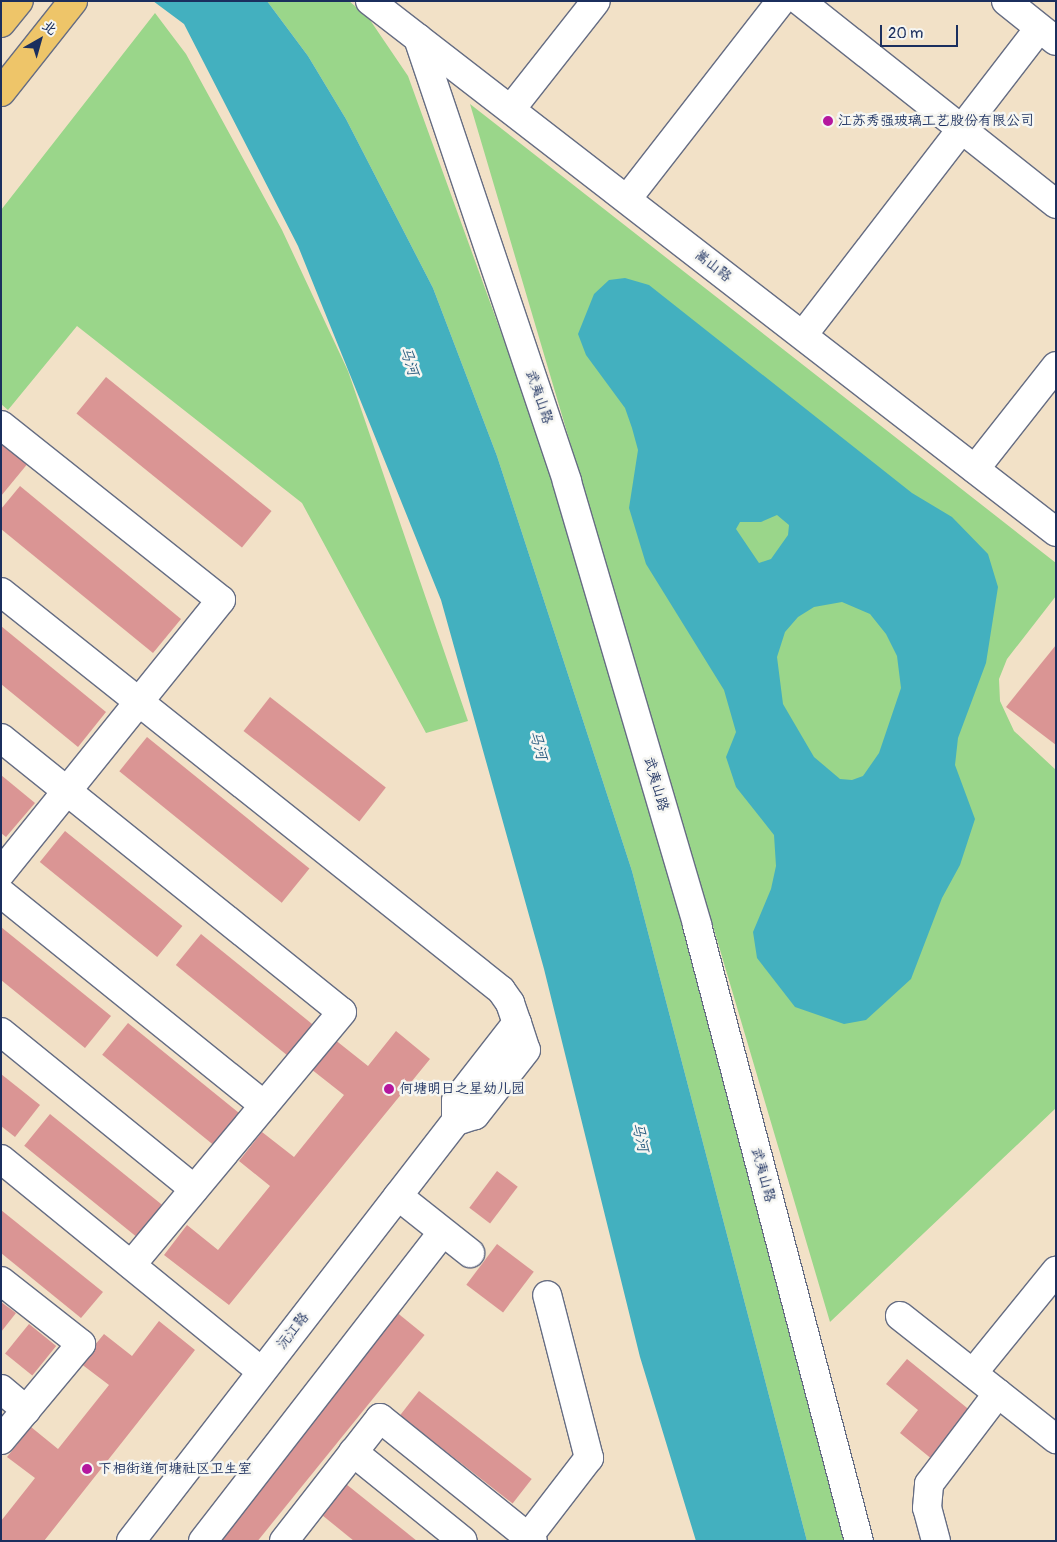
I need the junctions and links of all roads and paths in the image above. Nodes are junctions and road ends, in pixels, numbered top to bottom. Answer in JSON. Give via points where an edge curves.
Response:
{"nodes":[{"id":1,"x":19,"y":1,"type":"edge"},
{"id":2,"x":74,"y":1,"type":"edge"},
{"id":3,"x":370,"y":1,"type":"edge"},
{"id":4,"x":781,"y":1,"type":"edge"},
{"id":5,"x":800,"y":1,"type":"edge"},
{"id":6,"x":1006,"y":1,"type":"edge"},
{"id":7,"x":587,"y":4,"type":"edge"},
{"id":8,"x":1,"y":23,"type":"edge"},
{"id":9,"x":1047,"y":34,"type":"edge"},
{"id":10,"x":418,"y":38,"type":"junction"},
{"id":11,"x":1,"y":92,"type":"edge"},
{"id":12,"x":511,"y":110,"type":"junction"},
{"id":13,"x":961,"y":129,"type":"junction"},
{"id":14,"x":627,"y":199,"type":"junction"},
{"id":15,"x":1056,"y":204,"type":"edge"},
{"id":16,"x":802,"y":336,"type":"junction"},
{"id":17,"x":1056,"y":366,"type":"edge"},
{"id":18,"x":1,"y":425,"type":"edge"},
{"id":19,"x":975,"y":469,"type":"junction"},
{"id":20,"x":1056,"y":532,"type":"edge"},
{"id":21,"x":1,"y":592,"type":"edge"},
{"id":22,"x":139,"y":702,"type":"junction"},
{"id":23,"x":1,"y":738,"type":"edge"},
{"id":24,"x":67,"y":791,"type":"junction"},
{"id":25,"x":1,"y":873,"type":"edge"},
{"id":26,"x":1,"y":893,"type":"edge"},
{"id":27,"x":517,"y":1022,"type":"junction"},
{"id":28,"x":1,"y":1032,"type":"edge"},
{"id":29,"x":264,"y":1105,"type":"junction"},
{"id":30,"x":456,"y":1121,"type":"junction"},
{"id":31,"x":1,"y":1159,"type":"edge"},
{"id":32,"x":194,"y":1189,"type":"junction"},
{"id":33,"x":398,"y":1196,"type":"junction"},
{"id":34,"x":443,"y":1232,"type":"junction"},
{"id":35,"x":470,"y":1253,"type":"dead end"},
{"id":36,"x":131,"y":1265,"type":"junction"},
{"id":37,"x":1056,"y":1270,"type":"edge"},
{"id":38,"x":1,"y":1281,"type":"edge"},
{"id":39,"x":547,"y":1295,"type":"dead end"},
{"id":40,"x":900,"y":1316,"type":"dead end"},
{"id":41,"x":261,"y":1372,"type":"junction"},
{"id":42,"x":973,"y":1373,"type":"junction"},
{"id":43,"x":1,"y":1389,"type":"edge"},
{"id":44,"x":998,"y":1393,"type":"junction"},
{"id":45,"x":26,"y":1410,"type":"junction"},
{"id":46,"x":1056,"y":1439,"type":"edge"},
{"id":47,"x":1,"y":1440,"type":"edge"},
{"id":48,"x":353,"y":1452,"type":"junction"},
{"id":49,"x":528,"y":1540,"type":"edge"},
{"id":50,"x":130,"y":1541,"type":"edge"},
{"id":51,"x":203,"y":1541,"type":"edge"},
{"id":52,"x":284,"y":1541,"type":"edge"},
{"id":53,"x":463,"y":1541,"type":"edge"},
{"id":54,"x":859,"y":1541,"type":"edge"},
{"id":55,"x":936,"y":1541,"type":"edge"}],
"edges":[{"from":1,"to":8,"type":"main road"},
{"from":2,"to":11,"type":"main road"},
{"from":3,"to":10,"type":"street","name":"嵩山路"},
{"from":4,"to":14,"type":"street"},
{"from":5,"to":13,"type":"street"},
{"from":6,"to":9,"type":"street"},
{"from":7,"to":12,"type":"street"},
{"from":9,"to":13,"type":"street"},
{"from":10,"to":12,"type":"street","name":"嵩山路"},
{"from":10,"to":54,"type":"street","name":"武夷山路","via":[[568,482],[697,926]]},
{"from":12,"to":14,"type":"street","name":"嵩山路"},
{"from":13,"to":15,"type":"street"},
{"from":13,"to":16,"type":"street"},
{"from":14,"to":16,"type":"street","name":"嵩山路"},
{"from":16,"to":19,"type":"street","name":"嵩山路"},
{"from":17,"to":19,"type":"street"},
{"from":18,"to":22,"type":"street","via":[[221,600]]},
{"from":19,"to":20,"type":"street","name":"嵩山路"},
{"from":21,"to":22,"type":"street"},
{"from":22,"to":24,"type":"street"},
{"from":22,"to":27,"type":"street","via":[[491,981],[510,1003]]},
{"from":23,"to":24,"type":"street"},
{"from":24,"to":25,"type":"street"},
{"from":24,"to":29,"type":"street","via":[[342,1012]]},
{"from":26,"to":29,"type":"street"},
{"from":27,"to":30,"type":"street","via":[[456,1101]]},
{"from":27,"to":30,"type":"street","via":[[526,1050],[476,1116]]},
{"from":28,"to":32,"type":"street"},
{"from":29,"to":32,"type":"street"},
{"from":30,"to":33,"type":"street","name":"沅江路"},
{"from":31,"to":36,"type":"street"},
{"from":32,"to":36,"type":"street"},
{"from":33,"to":34,"type":"street"},
{"from":33,"to":41,"type":"street","name":"沅江路"},
{"from":34,"to":35,"type":"street"},
{"from":34,"to":51,"type":"street"},
{"from":36,"to":41,"type":"street"},
{"from":37,"to":42,"type":"street"},
{"from":38,"to":45,"type":"street","via":[[81,1344]]},
{"from":39,"to":49,"type":"street","via":[[589,1458]]},
{"from":40,"to":42,"type":"street"},
{"from":41,"to":50,"type":"street","name":"沅江路"},
{"from":42,"to":44,"type":"street"},
{"from":43,"to":45,"type":"street"},
{"from":44,"to":46,"type":"street"},
{"from":44,"to":55,"type":"street","via":[[929,1484],[927,1508]]},
{"from":45,"to":47,"type":"street"},
{"from":48,"to":49,"type":"street","via":[[380,1418]]},
{"from":48,"to":52,"type":"street"},
{"from":48,"to":53,"type":"street"}]}
